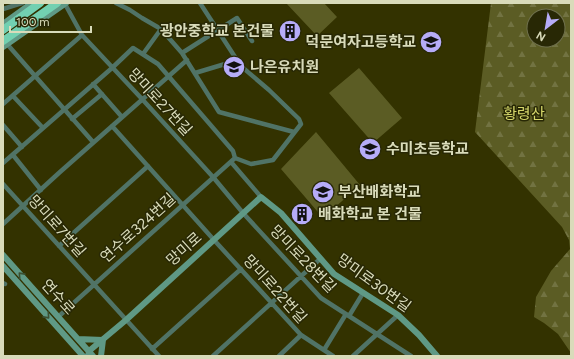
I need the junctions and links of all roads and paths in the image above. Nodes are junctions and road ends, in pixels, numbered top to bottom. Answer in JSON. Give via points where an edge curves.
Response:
{"nodes":[{"id":1,"x":22,"y":3,"type":"edge"},
{"id":2,"x":32,"y":3,"type":"edge"},
{"id":3,"x":40,"y":3,"type":"edge"},
{"id":4,"x":62,"y":3,"type":"edge"},
{"id":5,"x":116,"y":3,"type":"edge"},
{"id":6,"x":200,"y":3,"type":"edge"},
{"id":7,"x":3,"y":9,"type":"edge"},
{"id":8,"x":3,"y":24,"type":"edge"},
{"id":9,"x":161,"y":29,"type":"junction"},
{"id":10,"x":3,"y":30,"type":"edge"},
{"id":11,"x":217,"y":30,"type":"junction"},
{"id":12,"x":82,"y":35,"type":"junction"},
{"id":13,"x":252,"y":41,"type":"dead end"},
{"id":14,"x":4,"y":44,"type":"edge"},
{"id":15,"x":182,"y":53,"type":"junction"},
{"id":16,"x":143,"y":54,"type":"junction"},
{"id":17,"x":187,"y":60,"type":"junction"},
{"id":18,"x":235,"y":61,"type":"junction"},
{"id":19,"x":112,"y":68,"type":"junction"},
{"id":20,"x":195,"y":73,"type":"junction"},
{"id":21,"x":35,"y":76,"type":"junction"},
{"id":22,"x":169,"y":76,"type":"junction"},
{"id":23,"x":94,"y":84,"type":"junction"},
{"id":24,"x":102,"y":94,"type":"junction"},
{"id":25,"x":12,"y":96,"type":"junction"},
{"id":26,"x":142,"y":99,"type":"junction"},
{"id":27,"x":3,"y":104,"type":"edge"},
{"id":28,"x":64,"y":110,"type":"junction"},
{"id":29,"x":122,"y":117,"type":"junction"},
{"id":30,"x":72,"y":119,"type":"junction"},
{"id":31,"x":3,"y":125,"type":"edge"},
{"id":32,"x":112,"y":126,"type":"junction"},
{"id":33,"x":43,"y":128,"type":"junction"},
{"id":34,"x":294,"y":132,"type":"junction"},
{"id":35,"x":93,"y":142,"type":"junction"},
{"id":36,"x":22,"y":147,"type":"junction"},
{"id":37,"x":12,"y":155,"type":"junction"},
{"id":38,"x":235,"y":158,"type":"junction"},
{"id":39,"x":231,"y":162,"type":"junction"},
{"id":40,"x":3,"y":163,"type":"edge"},
{"id":41,"x":148,"y":166,"type":"junction"},
{"id":42,"x":213,"y":177,"type":"junction"},
{"id":43,"x":3,"y":184,"type":"edge"},
{"id":44,"x":41,"y":190,"type":"junction"},
{"id":45,"x":262,"y":197,"type":"junction"},
{"id":46,"x":183,"y":205,"type":"junction"},
{"id":47,"x":23,"y":206,"type":"junction"},
{"id":48,"x":243,"y":213,"type":"junction"},
{"id":49,"x":3,"y":224,"type":"edge"},
{"id":50,"x":214,"y":240,"type":"junction"},
{"id":51,"x":58,"y":246,"type":"junction"},
{"id":52,"x":3,"y":255,"type":"edge"},
{"id":53,"x":320,"y":259,"type":"junction"},
{"id":54,"x":3,"y":266,"type":"edge"},
{"id":55,"x":241,"y":269,"type":"junction"},
{"id":56,"x":300,"y":276,"type":"junction"},
{"id":57,"x":94,"y":284,"type":"junction"},
{"id":58,"x":363,"y":293,"type":"junction"},
{"id":59,"x":271,"y":302,"type":"junction"},
{"id":60,"x":348,"y":315,"type":"junction"},
{"id":61,"x":398,"y":315,"type":"junction"},
{"id":62,"x":58,"y":317,"type":"junction"},
{"id":63,"x":126,"y":320,"type":"junction"},
{"id":64,"x":377,"y":334,"type":"junction"},
{"id":65,"x":301,"y":335,"type":"junction"},
{"id":66,"x":78,"y":339,"type":"junction"},
{"id":67,"x":103,"y":340,"type":"junction"},
{"id":68,"x":152,"y":349,"type":"junction"},
{"id":69,"x":324,"y":350,"type":"junction"},
{"id":70,"x":90,"y":354,"type":"edge"},
{"id":71,"x":83,"y":356,"type":"edge"},
{"id":72,"x":101,"y":356,"type":"edge"},
{"id":73,"x":159,"y":356,"type":"edge"},
{"id":74,"x":213,"y":356,"type":"edge"},
{"id":75,"x":279,"y":356,"type":"edge"},
{"id":76,"x":334,"y":356,"type":"edge"},
{"id":77,"x":353,"y":356,"type":"edge"},
{"id":78,"x":411,"y":356,"type":"edge"},
{"id":79,"x":437,"y":356,"type":"edge"}],
"edges":[{"from":1,"to":7,"type":"street"},
{"from":2,"to":8,"type":"street"},
{"from":3,"to":10,"type":"highway"},
{"from":4,"to":12,"type":"street","name":"망미로27번길"},
{"from":4,"to":14,"type":"highway"},
{"from":5,"to":9,"type":"street"},
{"from":6,"to":11,"type":"street"},
{"from":9,"to":15,"type":"street"},
{"from":9,"to":16,"type":"street"},
{"from":11,"to":13,"type":"street","via":[[238,18]]},
{"from":11,"to":15,"type":"street"},
{"from":11,"to":18,"type":"street","via":[[236,57]]},
{"from":12,"to":19,"type":"street","name":"망미로27번길"},
{"from":12,"to":21,"type":"street"},
{"from":14,"to":21,"type":"street"},
{"from":15,"to":17,"type":"street"},
{"from":16,"to":19,"type":"street","via":[[133,48]]},
{"from":16,"to":22,"type":"street","via":[[158,64]]},
{"from":17,"to":20,"type":"street"},
{"from":17,"to":22,"type":"street"},
{"from":18,"to":20,"type":"street"},
{"from":18,"to":34,"type":"street","via":[[300,119],[301,124]]},
{"from":19,"to":23,"type":"street"},
{"from":19,"to":26,"type":"street","name":"망미로27번길"},
{"from":20,"to":34,"type":"street","via":[[219,112]]},
{"from":21,"to":25,"type":"street"},
{"from":21,"to":28,"type":"street"},
{"from":22,"to":26,"type":"street"},
{"from":22,"to":38,"type":"street","via":[[233,151]]},
{"from":23,"to":24,"type":"street"},
{"from":23,"to":28,"type":"street"},
{"from":24,"to":29,"type":"street"},
{"from":24,"to":30,"type":"street"},
{"from":25,"to":27,"type":"street"},
{"from":25,"to":33,"type":"street"},
{"from":26,"to":29,"type":"street"},
{"from":26,"to":42,"type":"street","name":"망미로27번길"},
{"from":28,"to":30,"type":"street"},
{"from":28,"to":33,"type":"street"},
{"from":29,"to":32,"type":"street"},
{"from":30,"to":35,"type":"street"},
{"from":31,"to":36,"type":"street"},
{"from":32,"to":35,"type":"street"},
{"from":32,"to":41,"type":"street","name":"망미로22번길"},
{"from":33,"to":36,"type":"street"},
{"from":34,"to":38,"type":"street","via":[[273,160],[251,164]]},
{"from":35,"to":44,"type":"street"},
{"from":36,"to":37,"type":"street"},
{"from":37,"to":40,"type":"street"},
{"from":37,"to":44,"type":"street"},
{"from":38,"to":39,"type":"street","name":"연수로324번길"},
{"from":39,"to":42,"type":"street","name":"연수로324번길"},
{"from":39,"to":45,"type":"street"},
{"from":41,"to":46,"type":"street","name":"망미로22번길"},
{"from":41,"to":51,"type":"street"},
{"from":42,"to":46,"type":"street","name":"연수로324번길"},
{"from":42,"to":48,"type":"street","name":"망미로27번길"},
{"from":43,"to":47,"type":"street","name":"망미로7번길"},
{"from":44,"to":47,"type":"street"},
{"from":45,"to":48,"type":"street","name":"망미로"},
{"from":45,"to":53,"type":"street","name":"망미로30번길","via":[[281,213]]},
{"from":46,"to":50,"type":"street","name":"망미로22번길"},
{"from":46,"to":57,"type":"street","name":"연수로324번길"},
{"from":47,"to":49,"type":"street"},
{"from":47,"to":51,"type":"street","name":"망미로7번길"},
{"from":48,"to":50,"type":"street","name":"망미로"},
{"from":48,"to":56,"type":"street","name":"망미로28번길"},
{"from":50,"to":55,"type":"street","name":"망미로22번길"},
{"from":50,"to":63,"type":"street","name":"망미로"},
{"from":51,"to":57,"type":"street","name":"망미로7번길"},
{"from":62,"to":52,"type":"street","name":"연수로","one_way":true},
{"from":53,"to":56,"type":"street"},
{"from":53,"to":58,"type":"street","name":"망미로30번길","via":[[334,274]]},
{"from":54,"to":71,"type":"street","name":"연수로","one_way":true},
{"from":55,"to":59,"type":"street","name":"망미로22번길"},
{"from":55,"to":68,"type":"street"},
{"from":56,"to":59,"type":"street"},
{"from":56,"to":60,"type":"street","name":"망미로28번길","via":[[321,298]]},
{"from":57,"to":62,"type":"street","name":"연수로324번길"},
{"from":57,"to":63,"type":"street","name":"망미로7번길"},
{"from":58,"to":60,"type":"street"},
{"from":58,"to":61,"type":"street","name":"망미로30번길"},
{"from":59,"to":65,"type":"street","name":"망미로22번길"},
{"from":59,"to":74,"type":"street"},
{"from":60,"to":64,"type":"street","name":"망미로28번길"},
{"from":60,"to":69,"type":"street"},
{"from":61,"to":64,"type":"street"},
{"from":61,"to":79,"type":"street","name":"망미로30번길"},
{"from":62,"to":66,"type":"street","name":"연수로"},
{"from":63,"to":67,"type":"street","name":"망미로"},
{"from":63,"to":68,"type":"street","name":"망미로7번길"},
{"from":64,"to":77,"type":"street"},
{"from":64,"to":78,"type":"street","name":"망미로28번길"},
{"from":65,"to":69,"type":"street","name":"망미로22번길"},
{"from":65,"to":75,"type":"street"},
{"from":66,"to":67,"type":"street"},
{"from":66,"to":70,"type":"street","name":"연수로"},
{"from":67,"to":70,"type":"street","name":"망미로"},
{"from":67,"to":72,"type":"street"},
{"from":68,"to":73,"type":"street","name":"망미로7번길"},
{"from":69,"to":76,"type":"street","name":"망미로22번길"}]}
